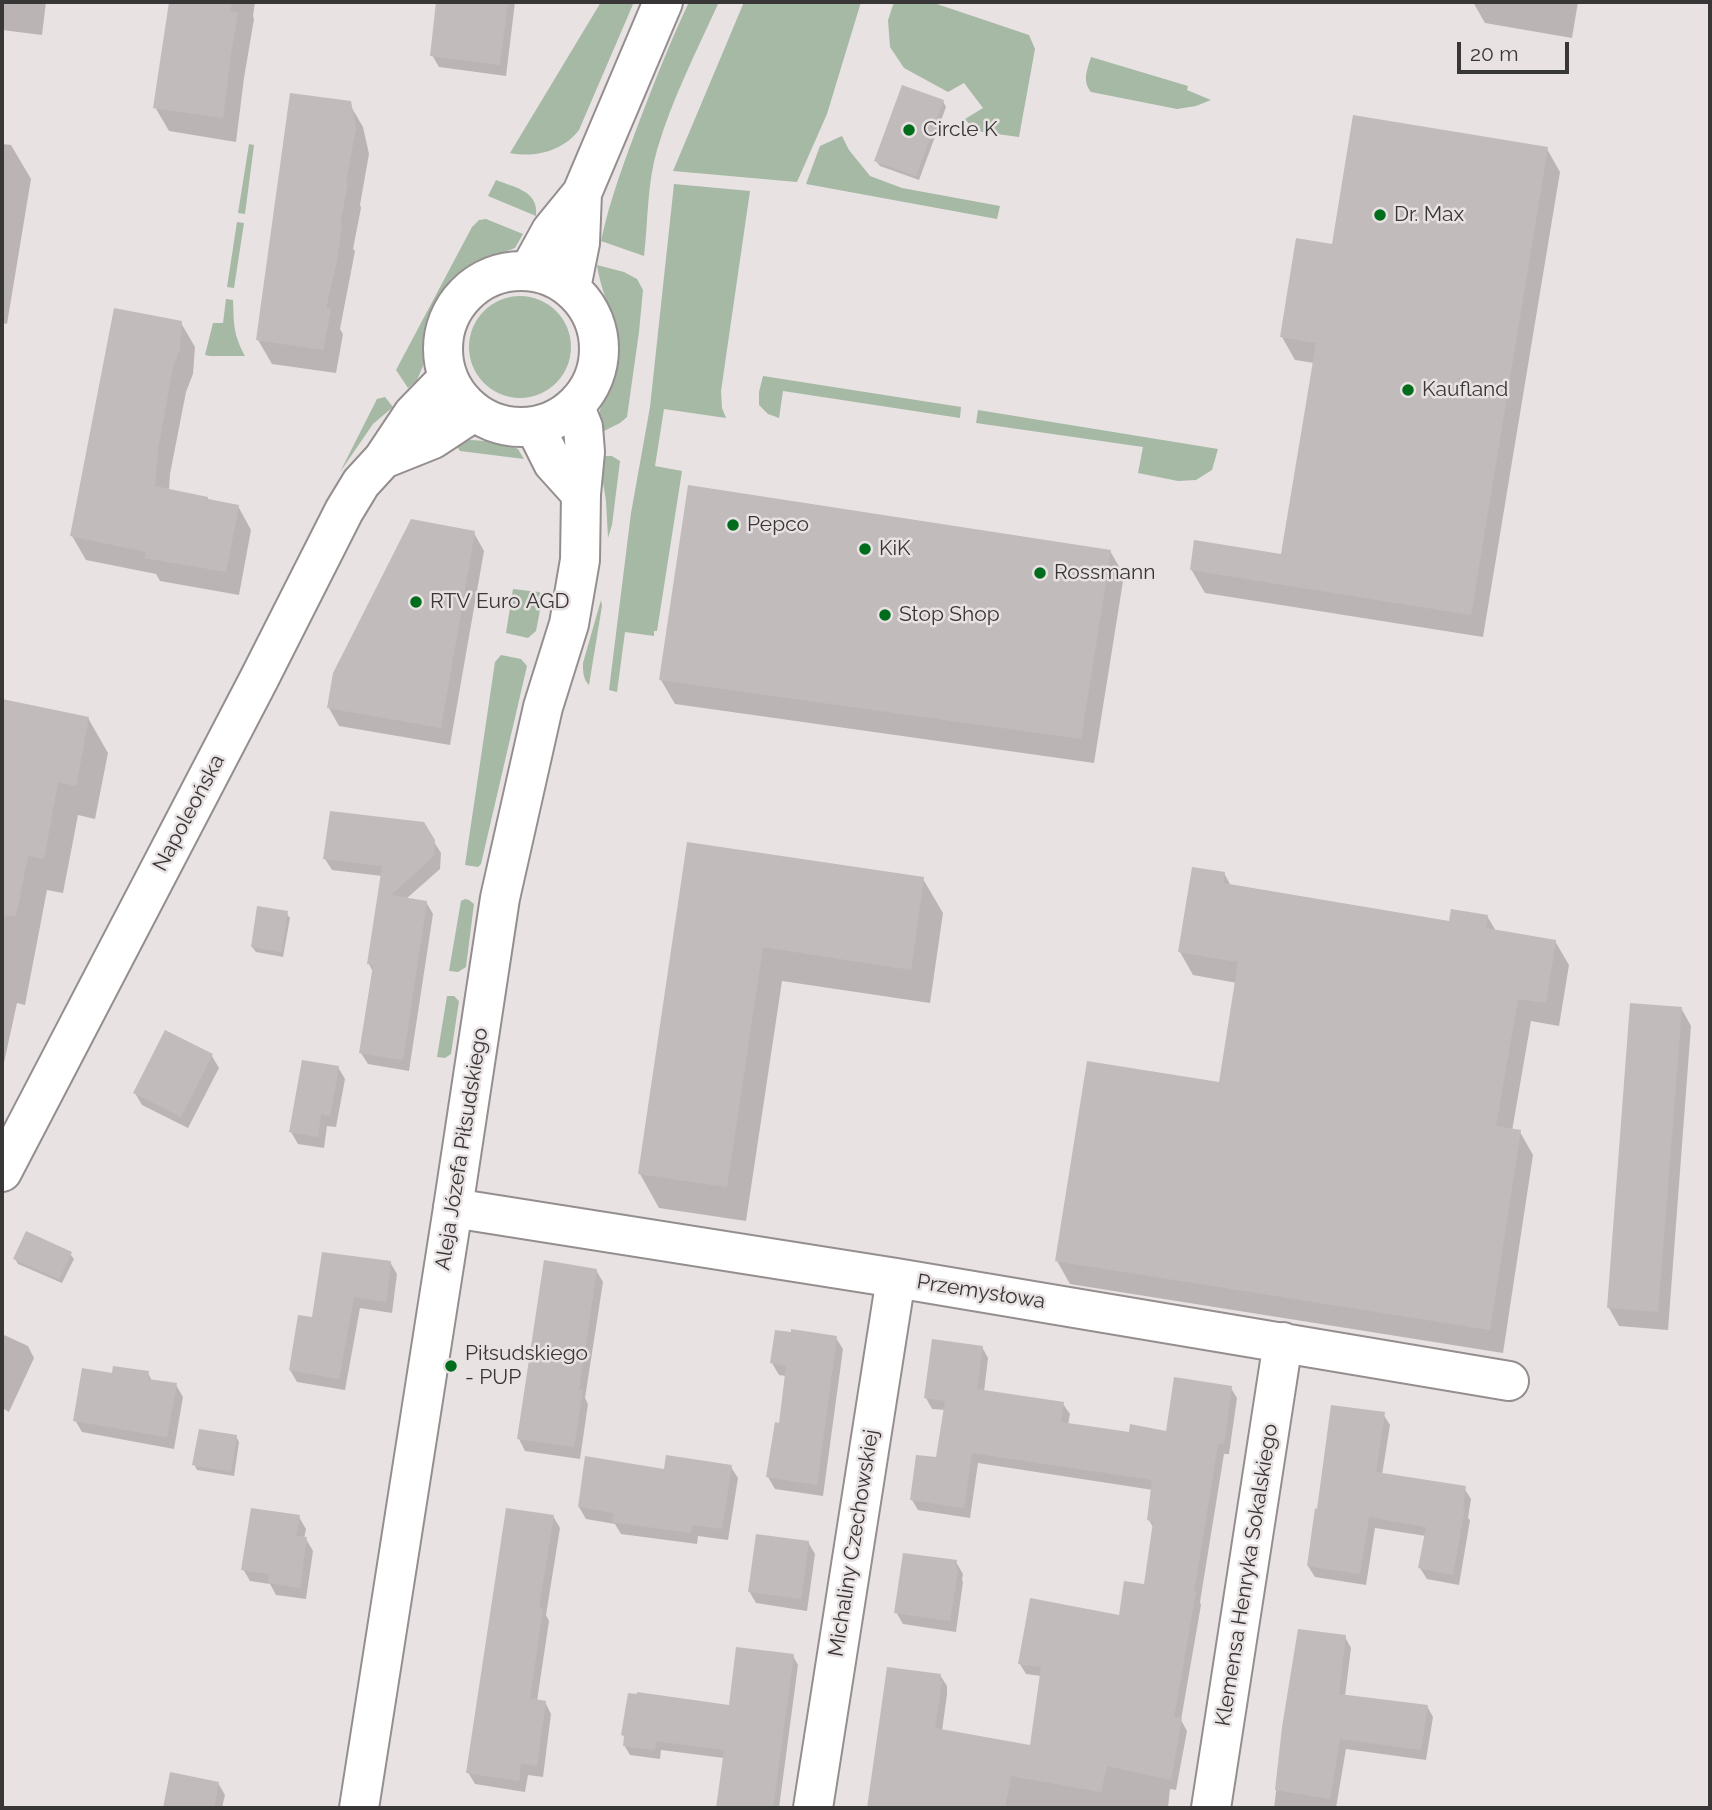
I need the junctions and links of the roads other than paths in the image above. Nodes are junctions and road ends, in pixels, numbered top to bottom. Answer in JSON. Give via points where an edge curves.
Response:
{"nodes":[{"id":1,"x":663,"y":2,"type":"edge"},
{"id":2,"x":582,"y":193,"type":"junction"},
{"id":3,"x":529,"y":271,"type":"junction"},
{"id":4,"x":571,"y":288,"type":"junction"},
{"id":5,"x":448,"y":378,"type":"junction"},
{"id":6,"x":575,"y":407,"type":"junction"},
{"id":7,"x":474,"y":412,"type":"junction"},
{"id":8,"x":535,"y":426,"type":"junction"},
{"id":9,"x":383,"y":459,"type":"junction"},
{"id":10,"x":581,"y":494,"type":"junction"},
{"id":11,"x":2,"y":1172,"type":"edge"},
{"id":12,"x":453,"y":1208,"type":"junction"},
{"id":13,"x":896,"y":1278,"type":"junction"},
{"id":14,"x":1283,"y":1342,"type":"junction"},
{"id":15,"x":1509,"y":1381,"type":"dead end"},
{"id":16,"x":363,"y":1808,"type":"edge"},
{"id":17,"x":813,"y":1808,"type":"edge"},
{"id":18,"x":1212,"y":1808,"type":"edge"}],
"edges":[{"from":1,"to":2,"type":"street"},
{"from":2,"to":3,"type":"street","via":[[551,231]]},
{"from":2,"to":4,"type":"street","via":[[580,243]]},
{"from":3,"to":4,"type":"street","via":[[551,276]]},
{"from":3,"to":5,"type":"street","via":[[502,272],[478,284],[458,302],[446,325],[443,352]]},
{"from":4,"to":6,"type":"street","via":[[589,308],[598,333],[599,360],[591,385]]},
{"from":5,"to":7,"type":"street","via":[[458,397]]},
{"from":5,"to":9,"type":"street","name":"Napoleońska","via":[[412,414]]},
{"from":6,"to":8,"type":"street"},
{"from":6,"to":10,"type":"street","name":"Aleja Józefa Piłsudskiego","via":[[585,452]]},
{"from":7,"to":8,"type":"street","via":[[513,427]]},
{"from":7,"to":9,"type":"street","name":"Napoleońska","via":[[432,439]]},
{"from":8,"to":10,"type":"street","via":[[553,463]]},
{"from":9,"to":11,"type":"street","name":"Napoleońska","via":[[344,511]]},
{"from":10,"to":12,"type":"street","name":"Aleja Józefa Piłsudskiego","via":[[580,560],[569,624],[544,707],[499,898]]},
{"from":12,"to":13,"type":"street","name":"Przemysłowa"},
{"from":12,"to":16,"type":"street","name":"Aleja Józefa Piłsudskiego"},
{"from":13,"to":14,"type":"street","name":"Przemysłowa"},
{"from":13,"to":17,"type":"street","name":"Michaliny Czechowskiej"},
{"from":14,"to":15,"type":"street","name":"Przemysłowa"},
{"from":14,"to":18,"type":"street","name":"Klemensa Henryka Sokalskiego"}]}
